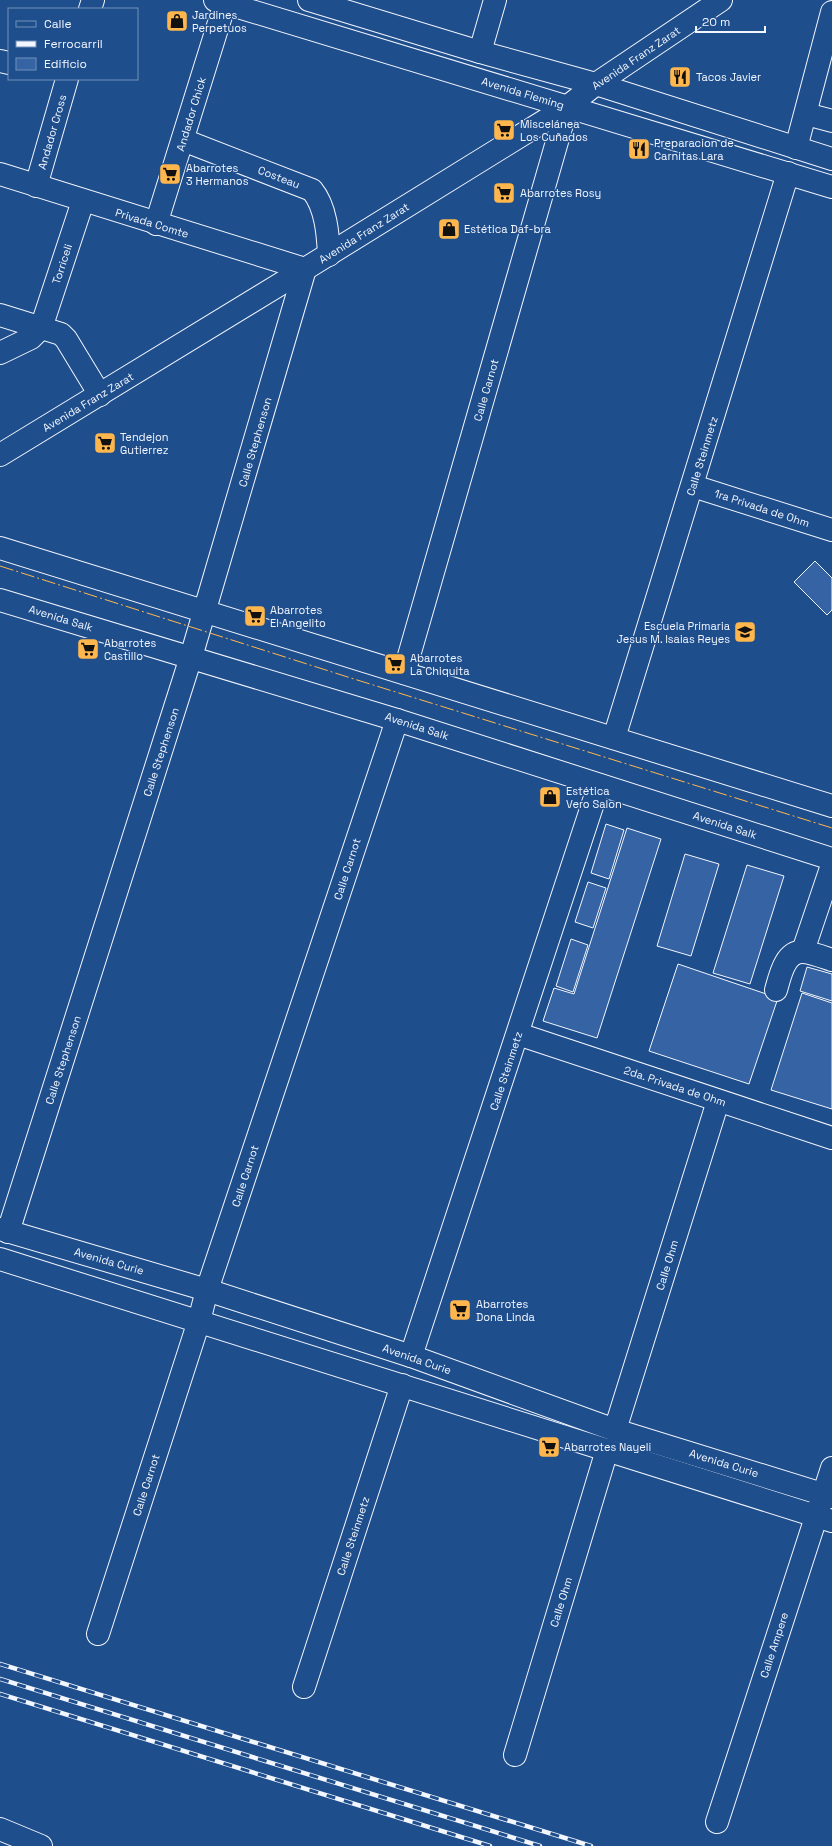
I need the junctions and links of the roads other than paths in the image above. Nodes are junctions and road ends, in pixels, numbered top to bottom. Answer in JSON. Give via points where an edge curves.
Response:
{"nodes":[{"id":1,"x":309,"y":0,"type":"edge"},
{"id":2,"x":495,"y":0,"type":"edge"},
{"id":3,"x":721,"y":0,"type":"edge"},
{"id":4,"x":222,"y":1,"type":"edge"},
{"id":5,"x":354,"y":6,"type":"edge"},
{"id":6,"x":832,"y":12,"type":"edge"},
{"id":7,"x":344,"y":39,"type":"junction"},
{"id":8,"x":480,"y":52,"type":"junction"},
{"id":9,"x":66,"y":80,"type":"edge"},
{"id":10,"x":596,"y":84,"type":"junction"},
{"id":11,"x":567,"y":107,"type":"junction"},
{"id":12,"x":806,"y":114,"type":"junction"},
{"id":13,"x":832,"y":121,"type":"edge"},
{"id":14,"x":182,"y":140,"type":"junction"},
{"id":15,"x":796,"y":148,"type":"junction"},
{"id":16,"x":832,"y":159,"type":"edge"},
{"id":17,"x":788,"y":173,"type":"junction"},
{"id":18,"x":0,"y":174,"type":"edge"},
{"id":19,"x":36,"y":186,"type":"junction"},
{"id":20,"x":832,"y":187,"type":"edge"},
{"id":21,"x":83,"y":201,"type":"junction"},
{"id":22,"x":156,"y":224,"type":"junction"},
{"id":23,"x":329,"y":255,"type":"junction"},
{"id":24,"x":305,"y":269,"type":"junction"},
{"id":25,"x":0,"y":315,"type":"edge"},
{"id":26,"x":41,"y":328,"type":"junction"},
{"id":27,"x":0,"y":353,"type":"edge"},
{"id":28,"x":100,"y":395,"type":"junction"},
{"id":29,"x":0,"y":455,"type":"edge"},
{"id":30,"x":693,"y":486,"type":"junction"},
{"id":31,"x":832,"y":530,"type":"edge"},
{"id":32,"x":0,"y":548,"type":"edge"},
{"id":33,"x":0,"y":600,"type":"edge"},
{"id":34,"x":205,"y":611,"type":"junction"},
{"id":35,"x":191,"y":657,"type":"junction"},
{"id":36,"x":404,"y":673,"type":"junction"},
{"id":37,"x":397,"y":720,"type":"junction"},
{"id":38,"x":614,"y":738,"type":"junction"},
{"id":39,"x":599,"y":785,"type":"junction"},
{"id":40,"x":832,"y":806,"type":"edge"},
{"id":41,"x":832,"y":859,"type":"edge"},
{"id":42,"x":832,"y":865,"type":"edge"},
{"id":43,"x":803,"y":951,"type":"junction"},
{"id":44,"x":832,"y":960,"type":"edge"},
{"id":45,"x":776,"y":990,"type":"dead end"},
{"id":46,"x":518,"y":1034,"type":"junction"},
{"id":47,"x":718,"y":1101,"type":"junction"},
{"id":48,"x":832,"y":1138,"type":"edge"},
{"id":49,"x":4,"y":1230,"type":"edge"},
{"id":50,"x":0,"y":1259,"type":"edge"},
{"id":51,"x":207,"y":1290,"type":"junction"},
{"id":52,"x":199,"y":1321,"type":"junction"},
{"id":53,"x":411,"y":1356,"type":"junction"},
{"id":54,"x":402,"y":1385,"type":"junction"},
{"id":55,"x":615,"y":1430,"type":"junction"},
{"id":56,"x":607,"y":1450,"type":"junction"},
{"id":57,"x":832,"y":1468,"type":"edge"},
{"id":58,"x":828,"y":1495,"type":"edge"},
{"id":59,"x":824,"y":1518,"type":"edge"},
{"id":60,"x":98,"y":1634,"type":"dead end"},
{"id":61,"x":304,"y":1687,"type":"dead end"},
{"id":62,"x":516,"y":1755,"type":"dead end"},
{"id":63,"x":717,"y":1822,"type":"dead end"},
{"id":64,"x":0,"y":1829,"type":"edge"},
{"id":65,"x":41,"y":1846,"type":"edge"}],
"edges":[{"from":1,"to":5,"type":"street"},
{"from":2,"to":8,"type":"street"},
{"from":3,"to":10,"type":"street","name":"Avenida Franz Zarat"},
{"from":4,"to":7,"type":"street","name":"Avenida Fleming"},
{"from":4,"to":14,"type":"street","name":"Andador Chick"},
{"from":5,"to":7,"type":"street"},
{"from":5,"to":8,"type":"street"},
{"from":6,"to":12,"type":"street"},
{"from":7,"to":11,"type":"street","name":"Avenida Fleming"},
{"from":8,"to":10,"type":"street"},
{"from":9,"to":19,"type":"street","name":"Andador Cross"},
{"from":10,"to":11,"type":"street","name":"Avenida Franz Zarat"},
{"from":10,"to":15,"type":"street"},
{"from":11,"to":17,"type":"street","name":"Avenida Fleming"},
{"from":11,"to":23,"type":"street","name":"Avenida Franz Zarat"},
{"from":11,"to":36,"type":"street","name":"Calle Carnot"},
{"from":12,"to":13,"type":"street"},
{"from":12,"to":15,"type":"street"},
{"from":14,"to":22,"type":"street","name":"Andador Chick"},
{"from":14,"to":23,"type":"street","name":"Costeau","via":[[312,190],[318,196],[322,207]]},
{"from":15,"to":16,"type":"street"},
{"from":17,"to":20,"type":"street","name":"Avenida Fleming"},
{"from":17,"to":30,"type":"street","name":"Calle Steinmetz"},
{"from":18,"to":19,"type":"street","name":"Privada Comte"},
{"from":19,"to":21,"type":"street","name":"Privada Comte"},
{"from":21,"to":22,"type":"street","name":"Privada Comte"},
{"from":21,"to":26,"type":"street","name":"Torriceli"},
{"from":22,"to":24,"type":"street","name":"Privada Comte"},
{"from":23,"to":24,"type":"street","name":"Avenida Franz Zarat"},
{"from":24,"to":28,"type":"street","name":"Avenida Franz Zarat"},
{"from":24,"to":34,"type":"street","name":"Calle Stephenson"},
{"from":25,"to":26,"type":"street"},
{"from":26,"to":27,"type":"street","via":[[31,338]]},
{"from":26,"to":28,"type":"street","via":[[60,334],[66,339]]},
{"from":28,"to":29,"type":"street","name":"Avenida Franz Zarat"},
{"from":30,"to":31,"type":"street","name":"1ra Privada de Ohm"},
{"from":30,"to":38,"type":"street","name":"Calle Steinmetz"},
{"from":32,"to":34,"type":"street"},
{"from":33,"to":35,"type":"street","name":"Avenida Salk"},
{"from":34,"to":35,"type":"street","name":"Calle Stephenson"},
{"from":34,"to":36,"type":"street"},
{"from":35,"to":37,"type":"street","name":"Avenida Salk"},
{"from":35,"to":49,"type":"street","name":"Calle Stephenson"},
{"from":36,"to":38,"type":"street"},
{"from":37,"to":39,"type":"street","name":"Avenida Salk"},
{"from":37,"to":51,"type":"street","name":"Calle Carnot"},
{"from":38,"to":40,"type":"street"},
{"from":39,"to":41,"type":"street","name":"Avenida Salk"},
{"from":39,"to":46,"type":"street","name":"Calle Steinmetz"},
{"from":42,"to":43,"type":"street"},
{"from":43,"to":44,"type":"street"},
{"from":43,"to":45,"type":"street","via":[[792,955],[786,962]]},
{"from":46,"to":47,"type":"street","name":"2da. Privada de Ohm"},
{"from":46,"to":53,"type":"street","name":"Calle Steinmetz"},
{"from":47,"to":48,"type":"street","name":"2da. Privada de Ohm"},
{"from":47,"to":55,"type":"street","name":"Calle Ohm"},
{"from":49,"to":51,"type":"street","name":"Avenida Curie"},
{"from":50,"to":52,"type":"street","name":"Avenida Curie"},
{"from":51,"to":52,"type":"street","name":"Calle Carnot"},
{"from":51,"to":53,"type":"street","name":"Avenida Curie"},
{"from":52,"to":54,"type":"street","name":"Avenida Curie"},
{"from":52,"to":60,"type":"street","name":"Calle Carnot"},
{"from":53,"to":55,"type":"street","name":"Avenida Curie"},
{"from":54,"to":56,"type":"street","name":"Avenida Curie"},
{"from":54,"to":61,"type":"street","name":"Calle Steinmetz"},
{"from":55,"to":58,"type":"street","name":"Avenida Curie"},
{"from":56,"to":59,"type":"street","name":"Avenida Curie"},
{"from":56,"to":62,"type":"street","name":"Calle Ohm"},
{"from":57,"to":58,"type":"street","name":"Calle Ampere"},
{"from":58,"to":59,"type":"street","name":"Calle Ampere"},
{"from":59,"to":63,"type":"street","name":"Calle Ampere"},
{"from":64,"to":65,"type":"street"}]}
